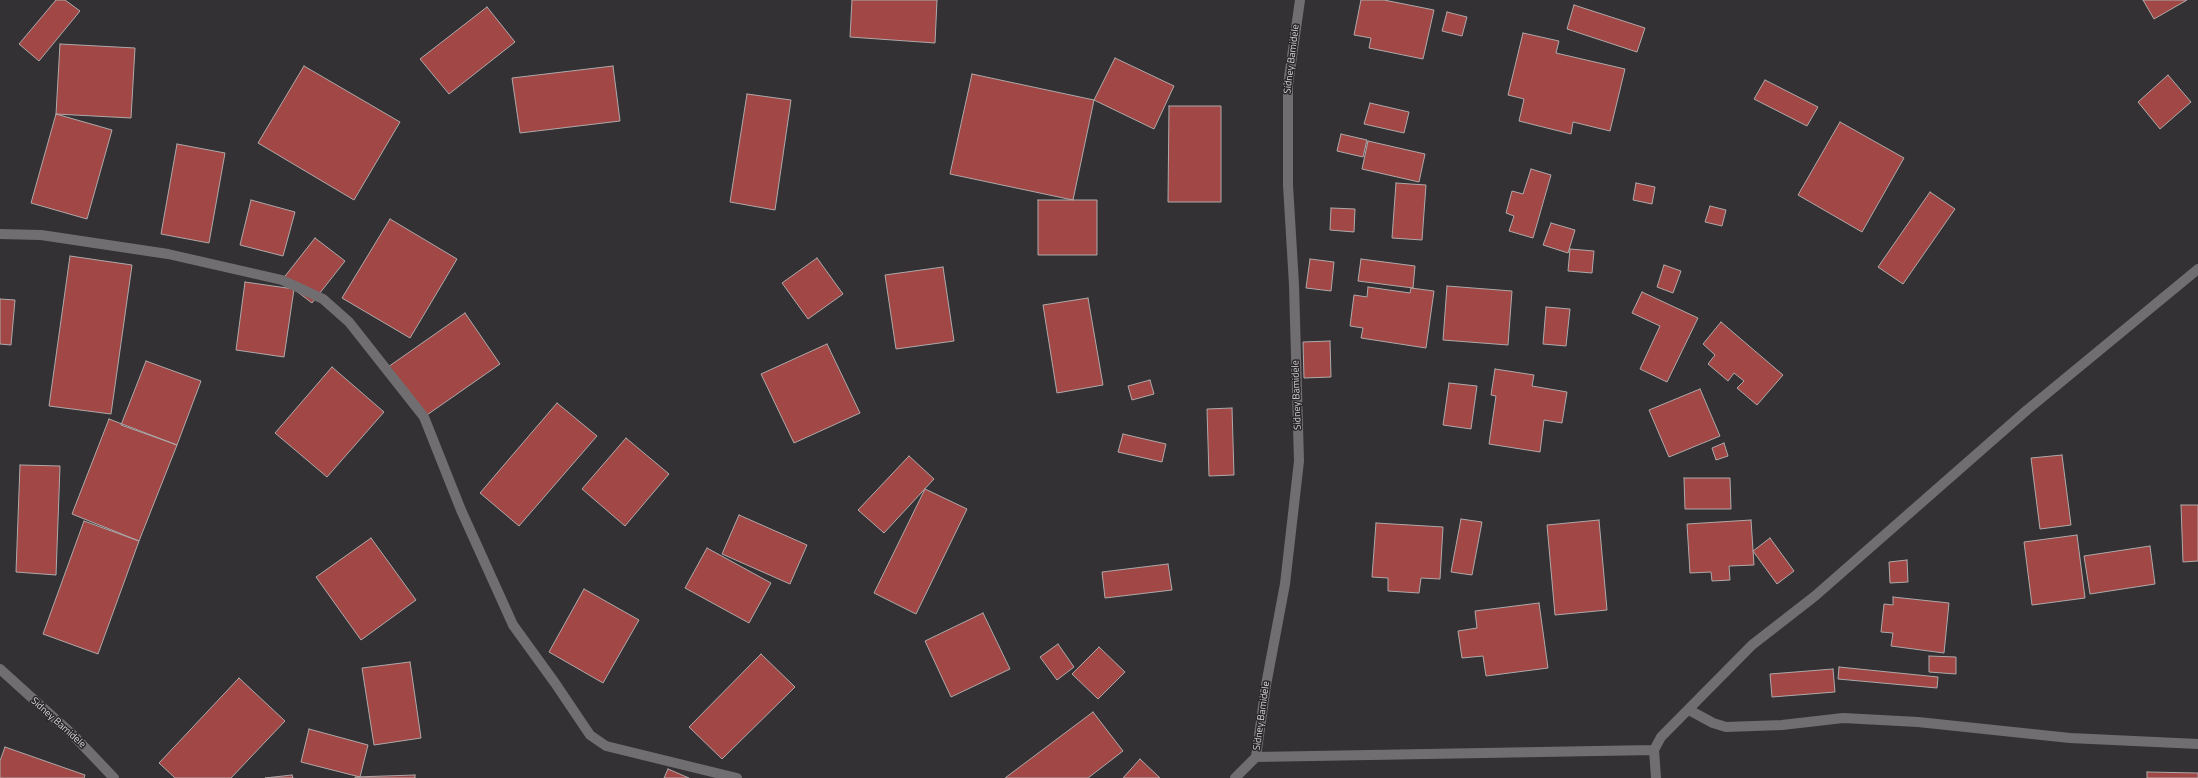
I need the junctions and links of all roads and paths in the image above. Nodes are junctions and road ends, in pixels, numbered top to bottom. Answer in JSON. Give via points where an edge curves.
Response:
{"nodes":[{"id":1,"x":1300,"y":0,"type":"edge"},
{"id":2,"x":0,"y":234,"type":"edge"},
{"id":3,"x":2198,"y":268,"type":"edge"},
{"id":4,"x":0,"y":669,"type":"edge"},
{"id":5,"x":1690,"y":710,"type":"junction"},
{"id":6,"x":2198,"y":744,"type":"edge"},
{"id":7,"x":1654,"y":750,"type":"junction"},
{"id":8,"x":1256,"y":757,"type":"junction"},
{"id":9,"x":114,"y":778,"type":"edge"},
{"id":10,"x":737,"y":778,"type":"edge"},
{"id":11,"x":1235,"y":778,"type":"edge"},
{"id":12,"x":1656,"y":778,"type":"edge"}],
"edges":[{"from":1,"to":8,"type":"street","name":"Sidney Bamidele","via":[[1288,85],[1288,185],[1294,285],[1299,461],[1285,584],[1266,685]]},
{"from":2,"to":10,"type":"street","via":[[40,234],[168,254],[282,280],[323,299],[349,322],[424,417],[461,510],[513,625],[590,735],[606,746]]},
{"from":3,"to":5,"type":"street","via":[[2027,410],[1814,596],[1752,645]]},
{"from":4,"to":9,"type":"street","name":"Sidney Bamidele","via":[[73,735]]},
{"from":5,"to":6,"type":"street","via":[[1726,727],[1782,725],[1843,718],[1918,722],[2070,738]]},
{"from":5,"to":7,"type":"street","via":[[1661,738]]},
{"from":7,"to":8,"type":"street"},
{"from":7,"to":12,"type":"street"},
{"from":8,"to":11,"type":"street","name":"Sidney Bamidele"}]}
